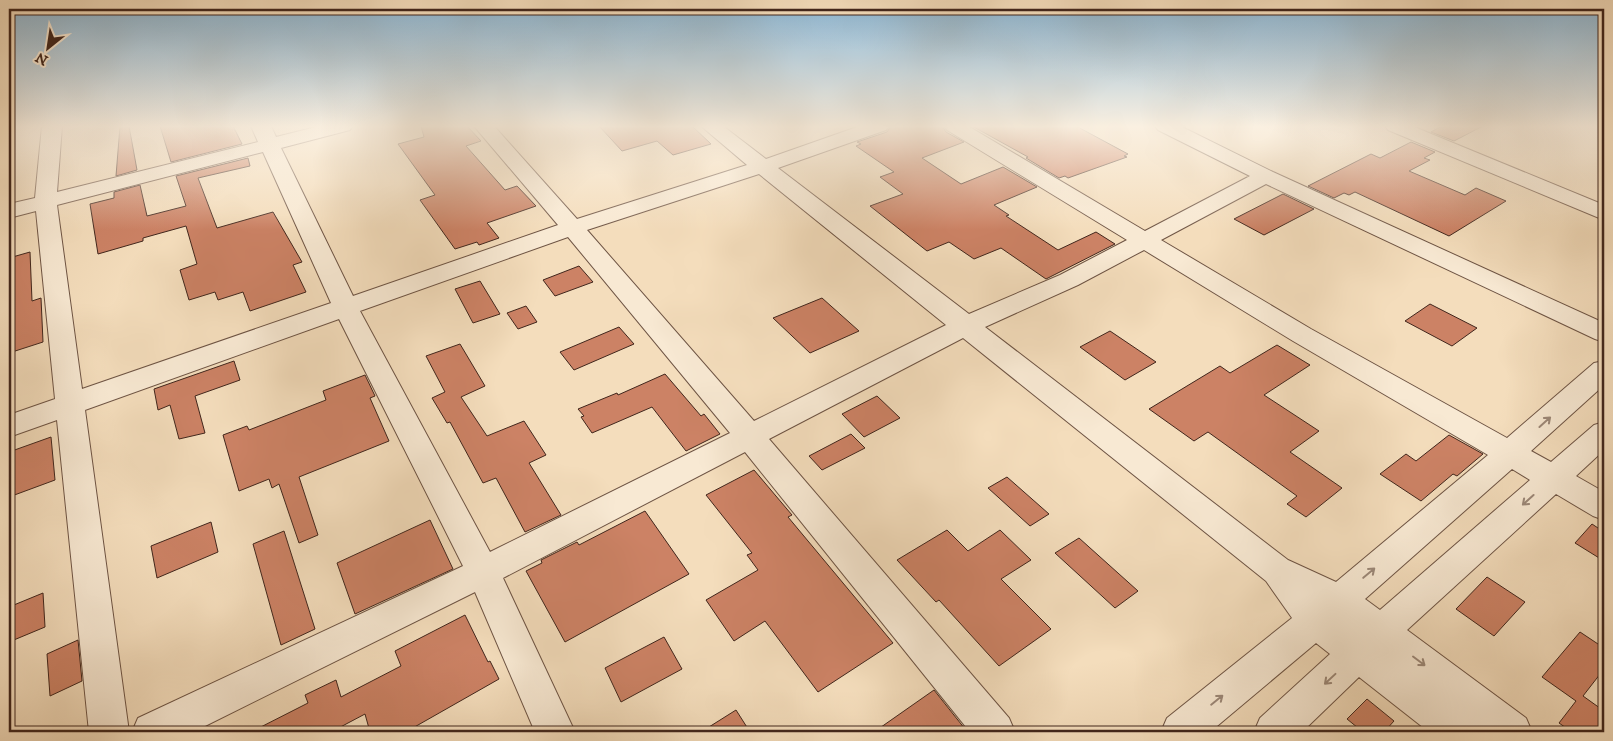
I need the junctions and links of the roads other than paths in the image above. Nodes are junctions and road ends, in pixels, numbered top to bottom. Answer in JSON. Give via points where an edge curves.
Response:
{"nodes":[{"id":1,"x":49,"y":161,"type":"edge"},
{"id":2,"x":180,"y":161,"type":"edge"},
{"id":3,"x":276,"y":161,"type":"edge"},
{"id":4,"x":515,"y":161,"type":"edge"},
{"id":5,"x":757,"y":161,"type":"edge"},
{"id":6,"x":780,"y":161,"type":"edge"},
{"id":7,"x":1011,"y":161,"type":"edge"},
{"id":8,"x":1235,"y":161,"type":"edge"},
{"id":9,"x":1478,"y":161,"type":"edge"},
{"id":10,"x":764,"y":166,"type":"junction"},
{"id":11,"x":1266,"y":176,"type":"junction"},
{"id":12,"x":46,"y":201,"type":"junction"},
{"id":13,"x":9,"y":210,"type":"edge"},
{"id":14,"x":1604,"y":213,"type":"edge"},
{"id":15,"x":574,"y":227,"type":"junction"},
{"id":16,"x":1143,"y":240,"type":"junction"},
{"id":17,"x":346,"y":308,"type":"junction"},
{"id":18,"x":965,"y":326,"type":"junction"},
{"id":19,"x":1604,"y":333,"type":"edge"},
{"id":20,"x":1604,"y":370,"type":"edge"},
{"id":21,"x":72,"y":405,"type":"junction"},
{"id":22,"x":9,"y":426,"type":"edge"},
{"id":23,"x":1604,"y":433,"type":"edge"},
{"id":24,"x":750,"y":436,"type":"junction"},
{"id":25,"x":1510,"y":453,"type":"junction"},
{"id":26,"x":1553,"y":478,"type":"junction"},
{"id":27,"x":1604,"y":507,"type":"edge"},
{"id":28,"x":483,"y":572,"type":"junction"},
{"id":29,"x":1327,"y":610,"type":"junction"},
{"id":30,"x":1369,"y":642,"type":"junction"},
{"id":31,"x":109,"y":732,"type":"edge"},
{"id":32,"x":152,"y":732,"type":"edge"},
{"id":33,"x":555,"y":732,"type":"edge"},
{"id":34,"x":995,"y":732,"type":"edge"},
{"id":35,"x":1180,"y":732,"type":"edge"},
{"id":36,"x":1274,"y":732,"type":"edge"},
{"id":37,"x":1460,"y":732,"type":"edge"},
{"id":38,"x":1512,"y":732,"type":"edge"}],
"edges":[{"from":1,"to":12,"type":"street"},
{"from":2,"to":12,"type":"street"},
{"from":3,"to":17,"type":"street"},
{"from":4,"to":15,"type":"street"},
{"from":5,"to":10,"type":"street"},
{"from":6,"to":10,"type":"street"},
{"from":7,"to":16,"type":"street"},
{"from":8,"to":11,"type":"street"},
{"from":9,"to":14,"type":"street"},
{"from":10,"to":15,"type":"street"},
{"from":10,"to":18,"type":"street"},
{"from":11,"to":16,"type":"street"},
{"from":11,"to":19,"type":"street"},
{"from":12,"to":13,"type":"street"},
{"from":12,"to":21,"type":"street"},
{"from":15,"to":17,"type":"street"},
{"from":15,"to":24,"type":"street"},
{"from":16,"to":18,"type":"street","via":[[1069,280]]},
{"from":16,"to":25,"type":"street"},
{"from":17,"to":21,"type":"street"},
{"from":17,"to":28,"type":"street"},
{"from":18,"to":24,"type":"street"},
{"from":18,"to":29,"type":"street"},
{"from":25,"to":20,"type":"street","one_way":true},
{"from":21,"to":22,"type":"street"},
{"from":21,"to":31,"type":"street"},
{"from":23,"to":26,"type":"street"},
{"from":24,"to":28,"type":"street"},
{"from":24,"to":34,"type":"street"},
{"from":25,"to":26,"type":"street"},
{"from":29,"to":25,"type":"street","one_way":true},
{"from":26,"to":27,"type":"street"},
{"from":26,"to":30,"type":"street","one_way":true},
{"from":28,"to":32,"type":"street"},
{"from":28,"to":33,"type":"street"},
{"from":29,"to":30,"type":"street"},
{"from":35,"to":29,"type":"street","one_way":true},
{"from":30,"to":36,"type":"street","one_way":true},
{"from":30,"to":37,"type":"street"},
{"from":30,"to":38,"type":"street","one_way":true}]}
